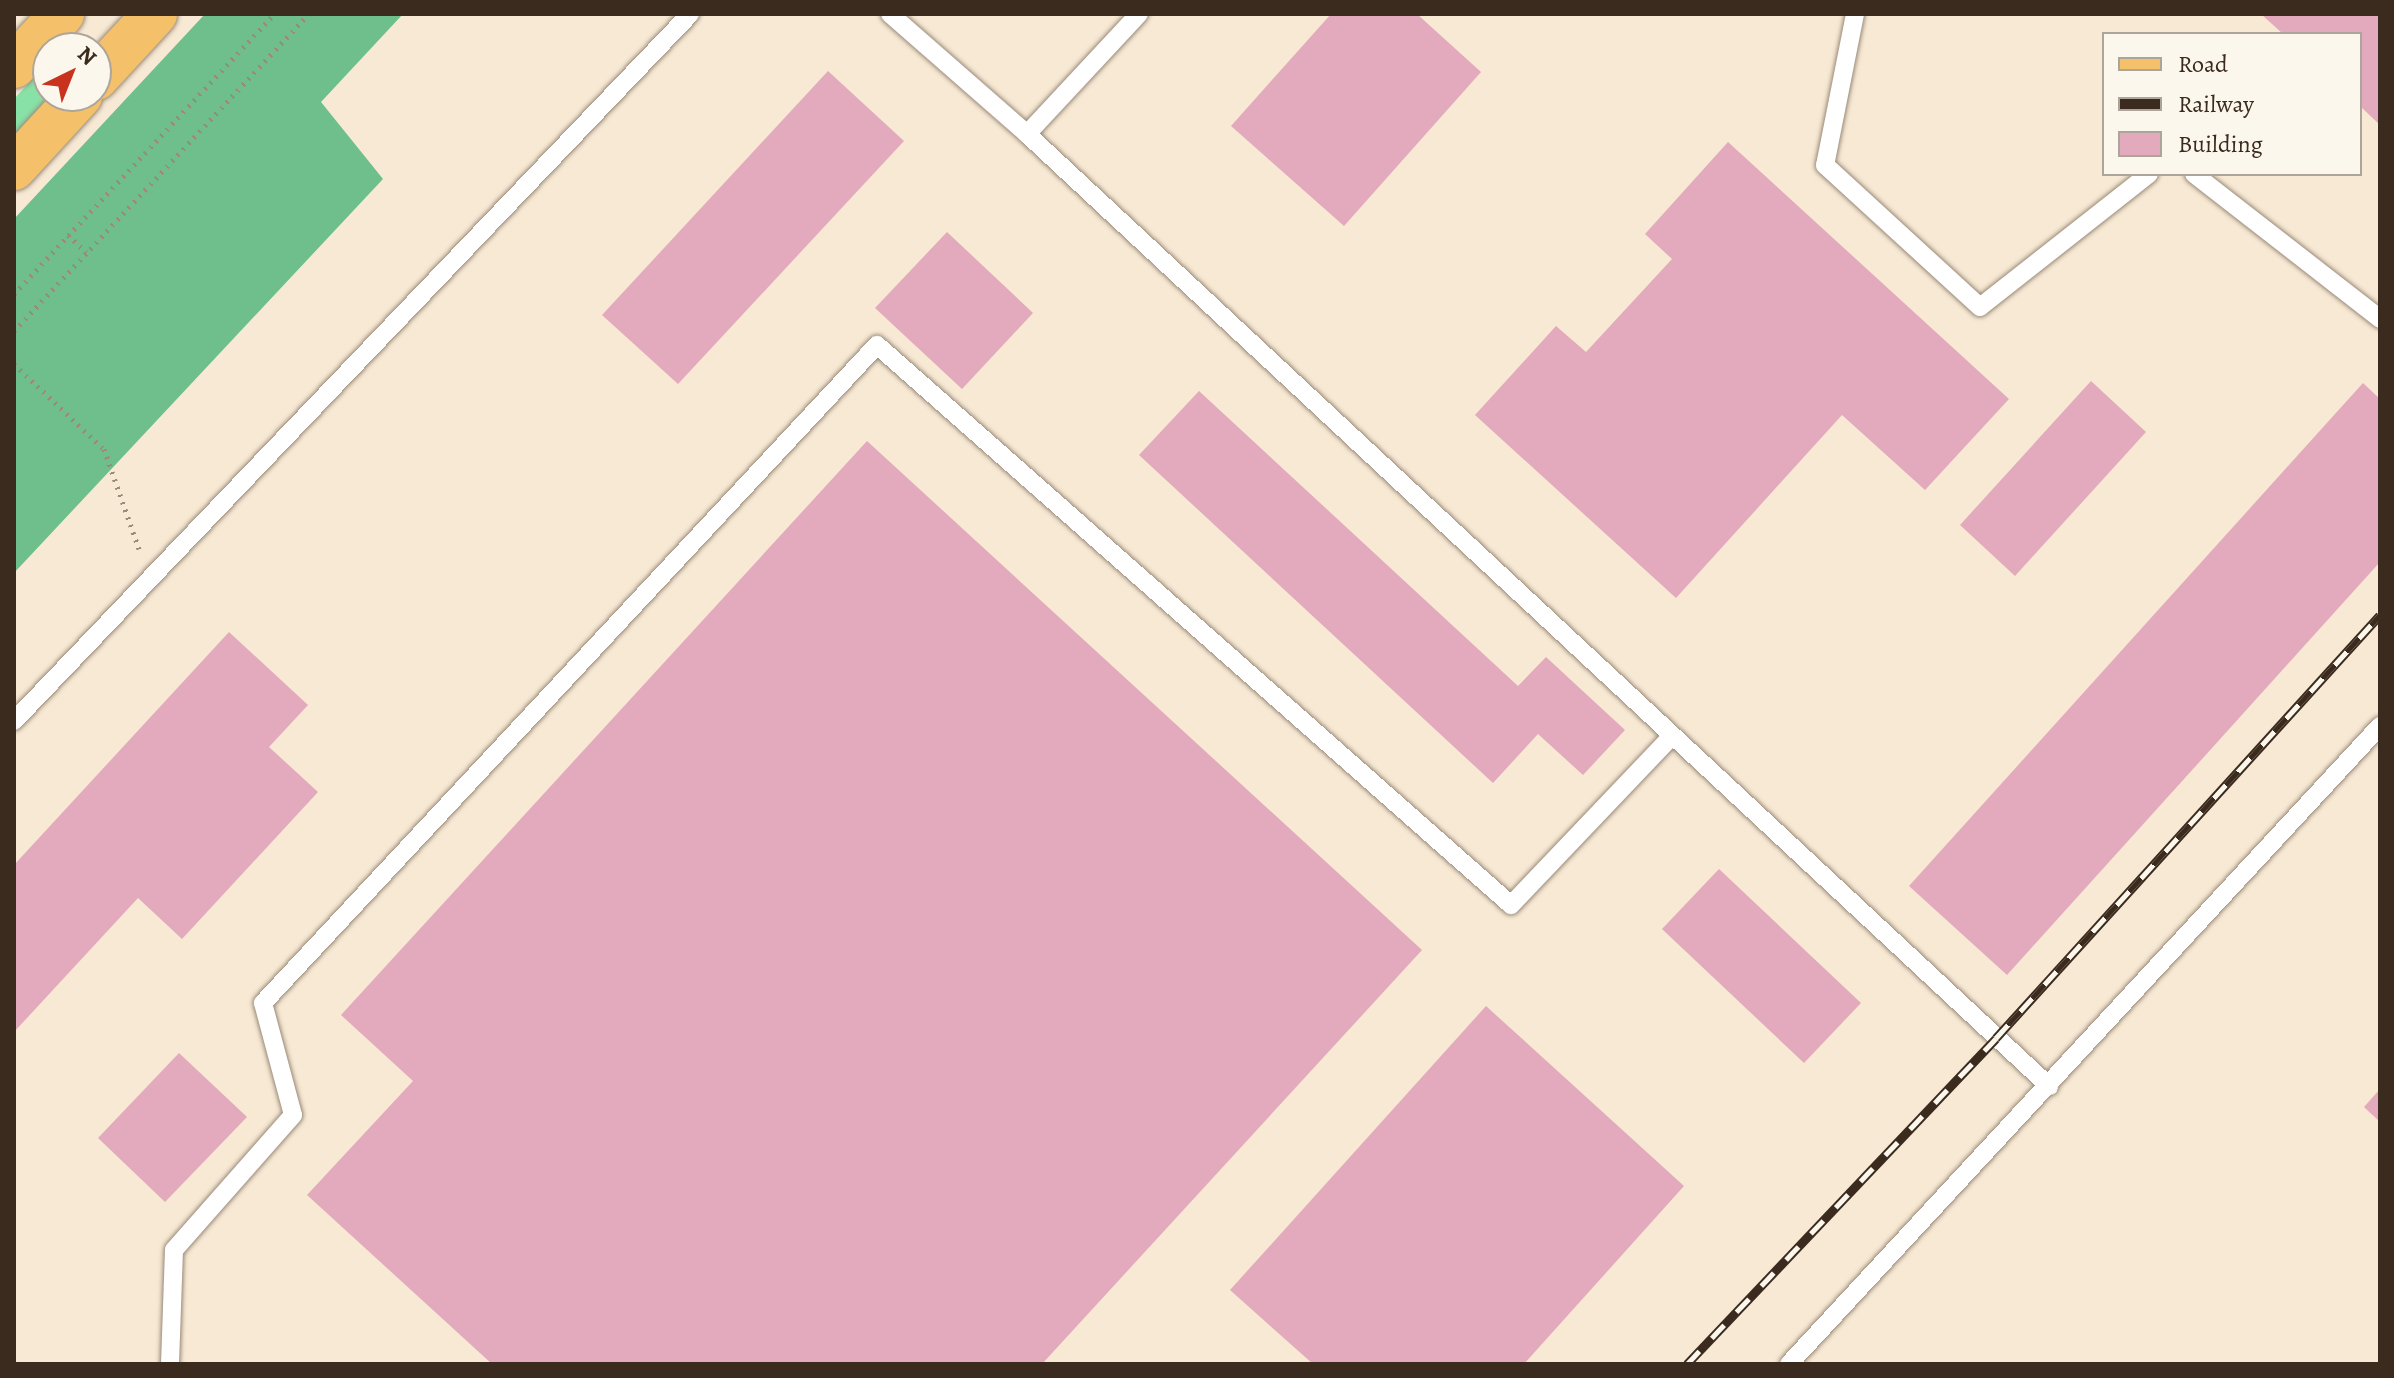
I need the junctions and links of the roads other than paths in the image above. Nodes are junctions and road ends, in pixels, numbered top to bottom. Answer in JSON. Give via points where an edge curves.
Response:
{"nodes":[{"id":1,"x":62,"y":14,"type":"edge"},
{"id":2,"x":155,"y":14,"type":"edge"},
{"id":3,"x":690,"y":14,"type":"edge"},
{"id":4,"x":890,"y":14,"type":"edge"},
{"id":5,"x":1139,"y":14,"type":"edge"},
{"id":6,"x":1855,"y":14,"type":"edge"},
{"id":7,"x":112,"y":61,"type":"edge"},
{"id":8,"x":14,"y":66,"type":"edge"},
{"id":9,"x":65,"y":112,"type":"edge"},
{"id":10,"x":1027,"y":134,"type":"junction"},
{"id":11,"x":14,"y":168,"type":"edge"},
{"id":12,"x":2146,"y":176,"type":"edge"},
{"id":13,"x":2197,"y":176,"type":"edge"},
{"id":14,"x":2380,"y":319,"type":"edge"},
{"id":15,"x":14,"y":721,"type":"edge"},
{"id":16,"x":2380,"y":726,"type":"edge"},
{"id":17,"x":1672,"y":736,"type":"junction"},
{"id":18,"x":2049,"y":1086,"type":"junction"},
{"id":19,"x":170,"y":1364,"type":"edge"},
{"id":20,"x":1789,"y":1364,"type":"edge"}],
"edges":[{"from":1,"to":8,"type":"main road"},
{"from":2,"to":7,"type":"main road"},
{"from":3,"to":15,"type":"lane"},
{"from":4,"to":10,"type":"lane"},
{"from":5,"to":10,"type":"lane"},
{"from":6,"to":12,"type":"lane","via":[[1825,165],[1980,307]]},
{"from":9,"to":11,"type":"main road"},
{"from":10,"to":17,"type":"lane"},
{"from":13,"to":14,"type":"lane"},
{"from":16,"to":18,"type":"lane"},
{"from":17,"to":18,"type":"lane"},
{"from":17,"to":19,"type":"lane","via":[[1511,905],[877,345],[263,1003],[293,1115],[174,1250]]},
{"from":18,"to":20,"type":"lane"}]}
